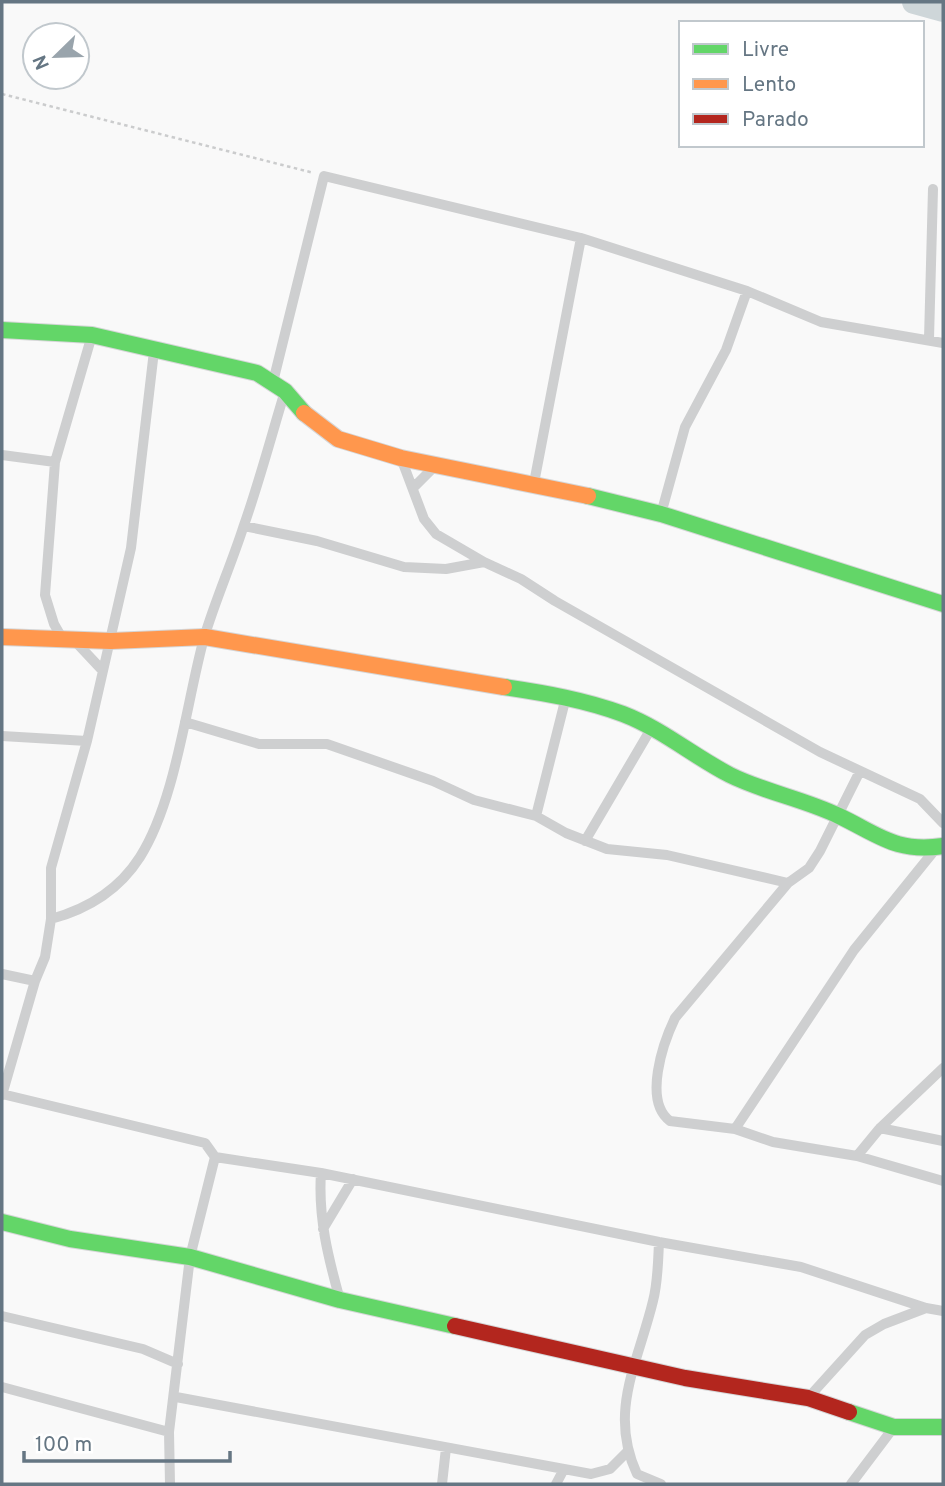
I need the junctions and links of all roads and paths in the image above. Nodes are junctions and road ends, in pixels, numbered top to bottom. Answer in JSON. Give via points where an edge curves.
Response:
{"nodes":[{"id":1,"x":2,"y":94,"type":"edge"},
{"id":2,"x":324,"y":176,"type":"junction"},
{"id":3,"x":933,"y":189,"type":"dead end"},
{"id":4,"x":581,"y":238,"type":"junction"},
{"id":5,"x":747,"y":291,"type":"junction"},
{"id":6,"x":2,"y":330,"type":"edge"},
{"id":7,"x":92,"y":335,"type":"junction"},
{"id":8,"x":929,"y":339,"type":"junction"},
{"id":9,"x":943,"y":343,"type":"edge"},
{"id":10,"x":154,"y":351,"type":"junction"},
{"id":11,"x":279,"y":386,"type":"junction"},
{"id":12,"x":2,"y":455,"type":"edge"},
{"id":13,"x":401,"y":457,"type":"junction"},
{"id":14,"x":55,"y":463,"type":"junction"},
{"id":15,"x":437,"y":464,"type":"junction"},
{"id":16,"x":534,"y":483,"type":"junction"},
{"id":17,"x":415,"y":486,"type":"junction"},
{"id":18,"x":661,"y":514,"type":"junction"},
{"id":19,"x":244,"y":526,"type":"junction"},
{"id":20,"x":484,"y":562,"type":"junction"},
{"id":21,"x":943,"y":604,"type":"edge"},
{"id":22,"x":2,"y":637,"type":"edge"},
{"id":23,"x":205,"y":637,"type":"junction"},
{"id":24,"x":68,"y":638,"type":"junction"},
{"id":25,"x":111,"y":641,"type":"junction"},
{"id":26,"x":103,"y":671,"type":"junction"},
{"id":27,"x":566,"y":697,"type":"junction"},
{"id":28,"x":185,"y":722,"type":"junction"},
{"id":29,"x":652,"y":727,"type":"junction"},
{"id":30,"x":2,"y":736,"type":"edge"},
{"id":31,"x":87,"y":741,"type":"junction"},
{"id":32,"x":859,"y":773,"type":"junction"},
{"id":33,"x":838,"y":815,"type":"junction"},
{"id":34,"x":536,"y":816,"type":"junction"},
{"id":35,"x":943,"y":823,"type":"edge"},
{"id":36,"x":585,"y":841,"type":"junction"},
{"id":37,"x":941,"y":846,"type":"edge"},
{"id":38,"x":788,"y":883,"type":"junction"},
{"id":39,"x":51,"y":919,"type":"junction"},
{"id":40,"x":2,"y":974,"type":"edge"},
{"id":41,"x":35,"y":981,"type":"junction"},
{"id":42,"x":943,"y":1068,"type":"edge"},
{"id":43,"x":2,"y":1094,"type":"edge"},
{"id":44,"x":880,"y":1128,"type":"junction"},
{"id":45,"x":735,"y":1129,"type":"junction"},
{"id":46,"x":943,"y":1141,"type":"edge"},
{"id":47,"x":857,"y":1156,"type":"junction"},
{"id":48,"x":215,"y":1157,"type":"junction"},
{"id":49,"x":321,"y":1173,"type":"junction"},
{"id":50,"x":353,"y":1179,"type":"junction"},
{"id":51,"x":943,"y":1181,"type":"edge"},
{"id":52,"x":2,"y":1222,"type":"edge"},
{"id":53,"x":323,"y":1229,"type":"junction"},
{"id":54,"x":659,"y":1242,"type":"junction"},
{"id":55,"x":190,"y":1257,"type":"junction"},
{"id":56,"x":340,"y":1300,"type":"junction"},
{"id":57,"x":926,"y":1308,"type":"junction"},
{"id":58,"x":943,"y":1311,"type":"edge"},
{"id":59,"x":2,"y":1316,"type":"edge"},
{"id":60,"x":178,"y":1364,"type":"junction"},
{"id":61,"x":633,"y":1366,"type":"junction"},
{"id":62,"x":2,"y":1387,"type":"edge"},
{"id":63,"x":176,"y":1397,"type":"junction"},
{"id":64,"x":808,"y":1398,"type":"junction"},
{"id":65,"x":894,"y":1427,"type":"junction"},
{"id":66,"x":943,"y":1427,"type":"edge"},
{"id":67,"x":169,"y":1432,"type":"junction"},
{"id":68,"x":446,"y":1448,"type":"junction"},
{"id":69,"x":627,"y":1452,"type":"junction"},
{"id":70,"x":564,"y":1469,"type":"junction"},
{"id":71,"x":639,"y":1479,"type":"edge"},
{"id":72,"x":170,"y":1484,"type":"edge"},
{"id":73,"x":442,"y":1484,"type":"edge"},
{"id":74,"x":556,"y":1484,"type":"edge"},
{"id":75,"x":661,"y":1484,"type":"edge"},
{"id":76,"x":851,"y":1484,"type":"edge"}],
"edges":[{"from":1,"to":2,"type":"path"},
{"from":2,"to":4,"type":"street"},
{"from":2,"to":11,"type":"street"},
{"from":3,"to":8,"type":"street"},
{"from":4,"to":5,"type":"street"},
{"from":4,"to":16,"type":"street"},
{"from":5,"to":8,"type":"street","via":[[821,322]]},
{"from":5,"to":18,"type":"street","via":[[726,350],[685,427]]},
{"from":6,"to":7,"type":"street"},
{"from":7,"to":10,"type":"street"},
{"from":7,"to":14,"type":"street"},
{"from":8,"to":9,"type":"street"},
{"from":10,"to":11,"type":"street","via":[[257,373]]},
{"from":10,"to":25,"type":"street","via":[[131,548]]},
{"from":11,"to":13,"type":"street","via":[[306,415],[338,439]]},
{"from":11,"to":19,"type":"street"},
{"from":12,"to":14,"type":"street"},
{"from":13,"to":15,"type":"street"},
{"from":13,"to":17,"type":"street"},
{"from":14,"to":24,"type":"street","via":[[45,595],[54,624]]},
{"from":15,"to":16,"type":"street"},
{"from":15,"to":17,"type":"street"},
{"from":16,"to":18,"type":"street"},
{"from":17,"to":20,"type":"street","via":[[424,519],[436,534]]},
{"from":18,"to":21,"type":"street"},
{"from":19,"to":20,"type":"street","via":[[317,541],[404,567],[446,569]]},
{"from":19,"to":23,"type":"street"},
{"from":20,"to":32,"type":"street"},
{"from":22,"to":24,"type":"street"},
{"from":23,"to":25,"type":"street"},
{"from":23,"to":27,"type":"street"},
{"from":23,"to":28,"type":"street"},
{"from":24,"to":25,"type":"street"},
{"from":24,"to":26,"type":"street"},
{"from":25,"to":26,"type":"street"},
{"from":26,"to":31,"type":"street"},
{"from":27,"to":29,"type":"street"},
{"from":27,"to":34,"type":"street"},
{"from":28,"to":34,"type":"street","via":[[259,744],[327,744],[474,800]]},
{"from":28,"to":39,"type":"street","via":[[166,792],[140,857],[96,902]]},
{"from":29,"to":33,"type":"street","via":[[730,775]]},
{"from":29,"to":36,"type":"street"},
{"from":30,"to":31,"type":"street"},
{"from":31,"to":39,"type":"street","via":[[51,868]]},
{"from":32,"to":33,"type":"street"},
{"from":32,"to":35,"type":"street","via":[[920,799]]},
{"from":33,"to":37,"type":"street","via":[[893,845]]},
{"from":33,"to":38,"type":"street","via":[[809,868]]},
{"from":34,"to":36,"type":"street"},
{"from":36,"to":38,"type":"street"},
{"from":37,"to":45,"type":"street","via":[[854,950]]},
{"from":38,"to":45,"type":"street","via":[[700,986],[667,1034],[658,1081],[662,1115],[670,1121]]},
{"from":39,"to":41,"type":"street","via":[[45,957]]},
{"from":40,"to":41,"type":"street"},
{"from":41,"to":43,"type":"street"},
{"from":42,"to":44,"type":"street"},
{"from":43,"to":48,"type":"street","via":[[205,1143]]},
{"from":44,"to":46,"type":"street"},
{"from":44,"to":47,"type":"street"},
{"from":45,"to":47,"type":"street","via":[[773,1142]]},
{"from":47,"to":51,"type":"street"},
{"from":48,"to":49,"type":"street"},
{"from":48,"to":55,"type":"street"},
{"from":49,"to":50,"type":"street"},
{"from":49,"to":53,"type":"street"},
{"from":50,"to":53,"type":"street"},
{"from":50,"to":54,"type":"street"},
{"from":52,"to":55,"type":"street","via":[[70,1239]]},
{"from":53,"to":56,"type":"street"},
{"from":54,"to":57,"type":"street","via":[[801,1267]]},
{"from":54,"to":61,"type":"street","via":[[653,1300]]},
{"from":55,"to":56,"type":"street"},
{"from":55,"to":60,"type":"street"},
{"from":56,"to":61,"type":"street"},
{"from":57,"to":58,"type":"street"},
{"from":57,"to":64,"type":"street","via":[[864,1335]]},
{"from":59,"to":60,"type":"street","via":[[143,1349]]},
{"from":60,"to":63,"type":"street"},
{"from":61,"to":64,"type":"street"},
{"from":61,"to":69,"type":"street","via":[[625,1402]]},
{"from":62,"to":67,"type":"street"},
{"from":63,"to":67,"type":"street"},
{"from":63,"to":68,"type":"street"},
{"from":64,"to":65,"type":"street"},
{"from":65,"to":66,"type":"street"},
{"from":65,"to":76,"type":"street"},
{"from":67,"to":72,"type":"street"},
{"from":68,"to":70,"type":"street"},
{"from":68,"to":73,"type":"street"},
{"from":69,"to":70,"type":"street","via":[[601,1473]]},
{"from":69,"to":71,"type":"street"},
{"from":70,"to":74,"type":"street"},
{"from":71,"to":75,"type":"street"}]}
